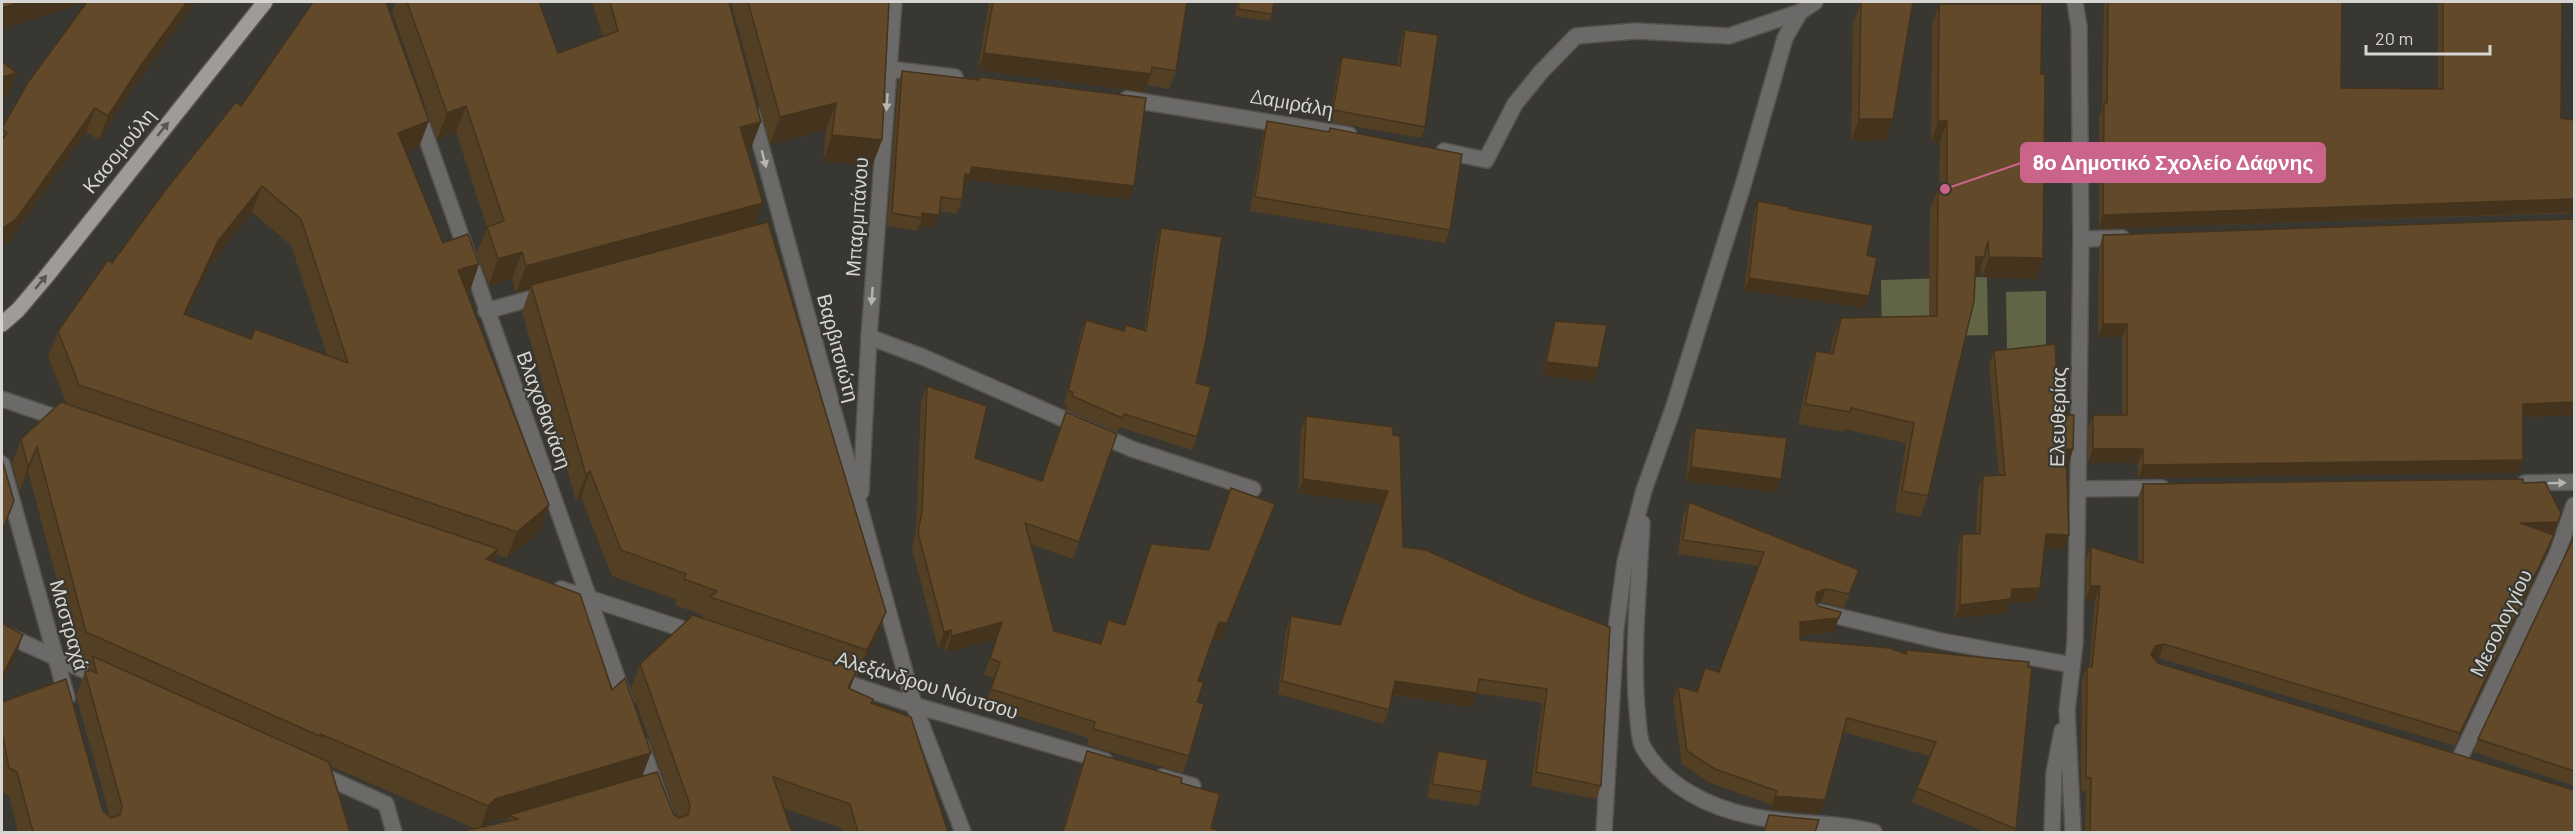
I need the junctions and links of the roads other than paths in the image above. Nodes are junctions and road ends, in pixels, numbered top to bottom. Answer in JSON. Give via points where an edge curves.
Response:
{"nodes":[{"id":1,"x":265,"y":2,"type":"edge"},
{"id":2,"x":894,"y":2,"type":"edge"},
{"id":3,"x":1815,"y":2,"type":"edge"},
{"id":4,"x":2075,"y":2,"type":"edge"},
{"id":5,"x":1800,"y":12,"type":"junction"},
{"id":6,"x":889,"y":69,"type":"junction"},
{"id":7,"x":972,"y":79,"type":"edge"},
{"id":8,"x":746,"y":93,"type":"edge"},
{"id":9,"x":1114,"y":98,"type":"edge"},
{"id":10,"x":413,"y":101,"type":"edge"},
{"id":11,"x":1369,"y":138,"type":"edge"},
{"id":12,"x":1427,"y":148,"type":"edge"},
{"id":13,"x":2139,"y":237,"type":"edge"},
{"id":14,"x":2081,"y":239,"type":"junction"},
{"id":15,"x":555,"y":293,"type":"edge"},
{"id":16,"x":486,"y":311,"type":"junction"},
{"id":17,"x":2,"y":324,"type":"edge"},
{"id":18,"x":869,"y":337,"type":"junction"},
{"id":19,"x":2,"y":399,"type":"edge"},
{"id":20,"x":81,"y":426,"type":"edge"},
{"id":21,"x":2,"y":464,"type":"edge"},
{"id":22,"x":2504,"y":483,"type":"edge"},
{"id":23,"x":2574,"y":483,"type":"edge"},
{"id":24,"x":2173,"y":488,"type":"edge"},
{"id":25,"x":1253,"y":489,"type":"dead end"},
{"id":26,"x":2078,"y":489,"type":"junction"},
{"id":27,"x":1644,"y":490,"type":"junction"},
{"id":28,"x":2574,"y":505,"type":"edge"},
{"id":29,"x":860,"y":507,"type":"junction"},
{"id":30,"x":543,"y":583,"type":"edge"},
{"id":31,"x":588,"y":598,"type":"junction"},
{"id":32,"x":1820,"y":612,"type":"edge"},
{"id":33,"x":2,"y":633,"type":"edge"},
{"id":34,"x":712,"y":639,"type":"edge"},
{"id":35,"x":56,"y":658,"type":"junction"},
{"id":36,"x":2072,"y":665,"type":"junction"},
{"id":37,"x":813,"y":672,"type":"edge"},
{"id":38,"x":120,"y":687,"type":"edge"},
{"id":39,"x":914,"y":705,"type":"junction"},
{"id":40,"x":2067,"y":710,"type":"junction"},
{"id":41,"x":71,"y":713,"type":"edge"},
{"id":42,"x":2460,"y":758,"type":"edge"},
{"id":43,"x":1115,"y":764,"type":"edge"},
{"id":44,"x":301,"y":766,"type":"edge"},
{"id":45,"x":1149,"y":774,"type":"edge"},
{"id":46,"x":1193,"y":786,"type":"edge"},
{"id":47,"x":394,"y":832,"type":"edge"},
{"id":48,"x":672,"y":832,"type":"edge"},
{"id":49,"x":963,"y":832,"type":"edge"},
{"id":50,"x":1604,"y":832,"type":"edge"},
{"id":51,"x":1874,"y":832,"type":"edge"},
{"id":52,"x":2052,"y":832,"type":"edge"},
{"id":53,"x":2073,"y":832,"type":"edge"}],
"edges":[{"from":17,"to":1,"type":"main road","name":"Κασομούλη","one_way":true,"via":[[46,276]]},
{"from":2,"to":6,"type":"street","name":"Μπαρμπάνου"},
{"from":3,"to":5,"type":"street"},
{"from":4,"to":14,"type":"street","name":"Ελευθερίας","via":[[2079,27]]},
{"from":5,"to":12,"type":"street","via":[[1729,36],[1636,31],[1576,36],[1515,104],[1486,160]]},
{"from":5,"to":27,"type":"street","via":[[1785,38],[1674,409]]},
{"from":6,"to":7,"type":"street"},
{"from":6,"to":18,"type":"street","name":"Μπαρμπάνου","one_way":true},
{"from":8,"to":29,"type":"street","name":"Βαρβιτσιώτη","one_way":true,"via":[[778,233]]},
{"from":9,"to":11,"type":"street","name":"Δαμιράλη"},
{"from":10,"to":16,"type":"street","name":"Βλαχοθανάση"},
{"from":13,"to":14,"type":"street"},
{"from":14,"to":26,"type":"street","name":"Ελευθερίας"},
{"from":15,"to":16,"type":"street"},
{"from":16,"to":31,"type":"street","name":"Βλαχοθανάση"},
{"from":18,"to":25,"type":"street","via":[[1132,449]]},
{"from":18,"to":29,"type":"street","name":"Μπαρμπάνου"},
{"from":19,"to":20,"type":"street"},
{"from":21,"to":35,"type":"street","name":"Μαστραχά"},
{"from":22,"to":23,"type":"street","one_way":true},
{"from":24,"to":26,"type":"street"},
{"from":26,"to":36,"type":"street","name":"Ελευθερίας"},
{"from":27,"to":50,"type":"street","via":[[1625,562],[1616,629]]},
{"from":27,"to":51,"type":"street","via":[[1635,692],[1641,745],[1662,774],[1699,798],[1749,816],[1852,826]]},
{"from":28,"to":42,"type":"street","name":"Μεσολογγίου","via":[[2557,554]]},
{"from":29,"to":39,"type":"street","name":"Βαρβιτσιώτη"},
{"from":30,"to":31,"type":"street"},
{"from":31,"to":34,"type":"street"},
{"from":31,"to":48,"type":"street","name":"Βλαχοθανάση","via":[[633,724],[649,785]]},
{"from":32,"to":36,"type":"street","via":[[1941,641]]},
{"from":33,"to":35,"type":"street"},
{"from":35,"to":38,"type":"street"},
{"from":35,"to":41,"type":"street","name":"Μαστραχά"},
{"from":36,"to":40,"type":"street","name":"Ελευθερίας"},
{"from":37,"to":39,"type":"street","name":"Αλεξάνδρου Νόυτσου"},
{"from":39,"to":43,"type":"street","name":"Αλεξάνδρου Νόυτσου"},
{"from":39,"to":49,"type":"street"},
{"from":40,"to":52,"type":"street","via":[[2054,773]]},
{"from":40,"to":53,"type":"street","name":"Ελευθερίας"},
{"from":44,"to":47,"type":"street","via":[[386,804]]},
{"from":45,"to":46,"type":"street"}]}
